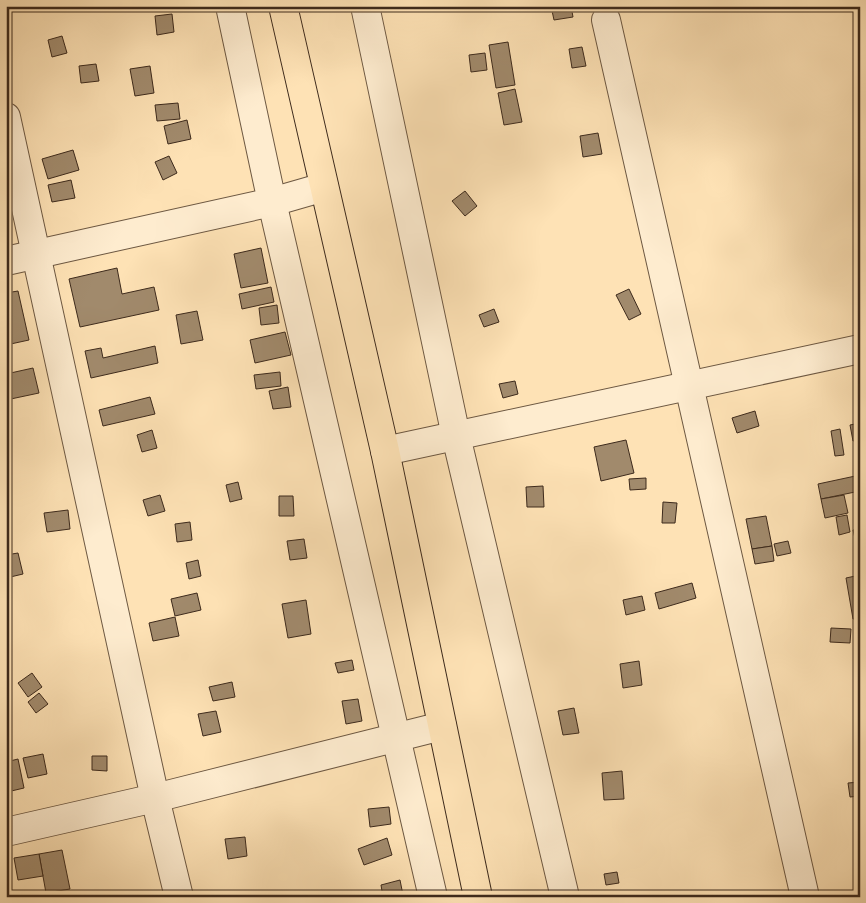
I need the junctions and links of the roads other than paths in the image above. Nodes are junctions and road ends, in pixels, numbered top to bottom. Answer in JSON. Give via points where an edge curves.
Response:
{"nodes":[{"id":1,"x":230,"y":6,"type":"edge"},
{"id":2,"x":284,"y":6,"type":"edge"},
{"id":3,"x":365,"y":6,"type":"edge"},
{"id":4,"x":606,"y":20,"type":"dead end"},
{"id":5,"x":6,"y":117,"type":"edge"},
{"id":6,"x":324,"y":187,"type":"junction"},
{"id":7,"x":272,"y":202,"type":"junction"},
{"id":8,"x":36,"y":253,"type":"junction"},
{"id":9,"x":6,"y":261,"type":"edge"},
{"id":10,"x":860,"y":349,"type":"edge"},
{"id":11,"x":688,"y":386,"type":"junction"},
{"id":12,"x":456,"y":436,"type":"junction"},
{"id":13,"x":386,"y":451,"type":"junction"},
{"id":14,"x":442,"y":726,"type":"junction"},
{"id":15,"x":396,"y":738,"type":"junction"},
{"id":16,"x":155,"y":798,"type":"junction"},
{"id":17,"x":6,"y":832,"type":"edge"},
{"id":18,"x":179,"y":897,"type":"edge"},
{"id":19,"x":434,"y":897,"type":"edge"},
{"id":20,"x":478,"y":897,"type":"edge"},
{"id":21,"x":565,"y":897,"type":"edge"},
{"id":22,"x":805,"y":897,"type":"edge"}],
"edges":[{"from":1,"to":7,"type":"street"},
{"from":2,"to":6,"type":"main road"},
{"from":3,"to":12,"type":"street"},
{"from":4,"to":11,"type":"street"},
{"from":5,"to":8,"type":"street"},
{"from":6,"to":7,"type":"street"},
{"from":6,"to":13,"type":"main road"},
{"from":7,"to":8,"type":"street"},
{"from":7,"to":15,"type":"street"},
{"from":8,"to":9,"type":"street"},
{"from":8,"to":16,"type":"street"},
{"from":10,"to":11,"type":"street"},
{"from":11,"to":12,"type":"street"},
{"from":11,"to":22,"type":"street"},
{"from":12,"to":13,"type":"street"},
{"from":12,"to":21,"type":"street"},
{"from":13,"to":14,"type":"main road"},
{"from":14,"to":15,"type":"street"},
{"from":14,"to":20,"type":"main road"},
{"from":15,"to":16,"type":"street"},
{"from":15,"to":19,"type":"street"},
{"from":16,"to":17,"type":"street"},
{"from":16,"to":18,"type":"street"}]}
